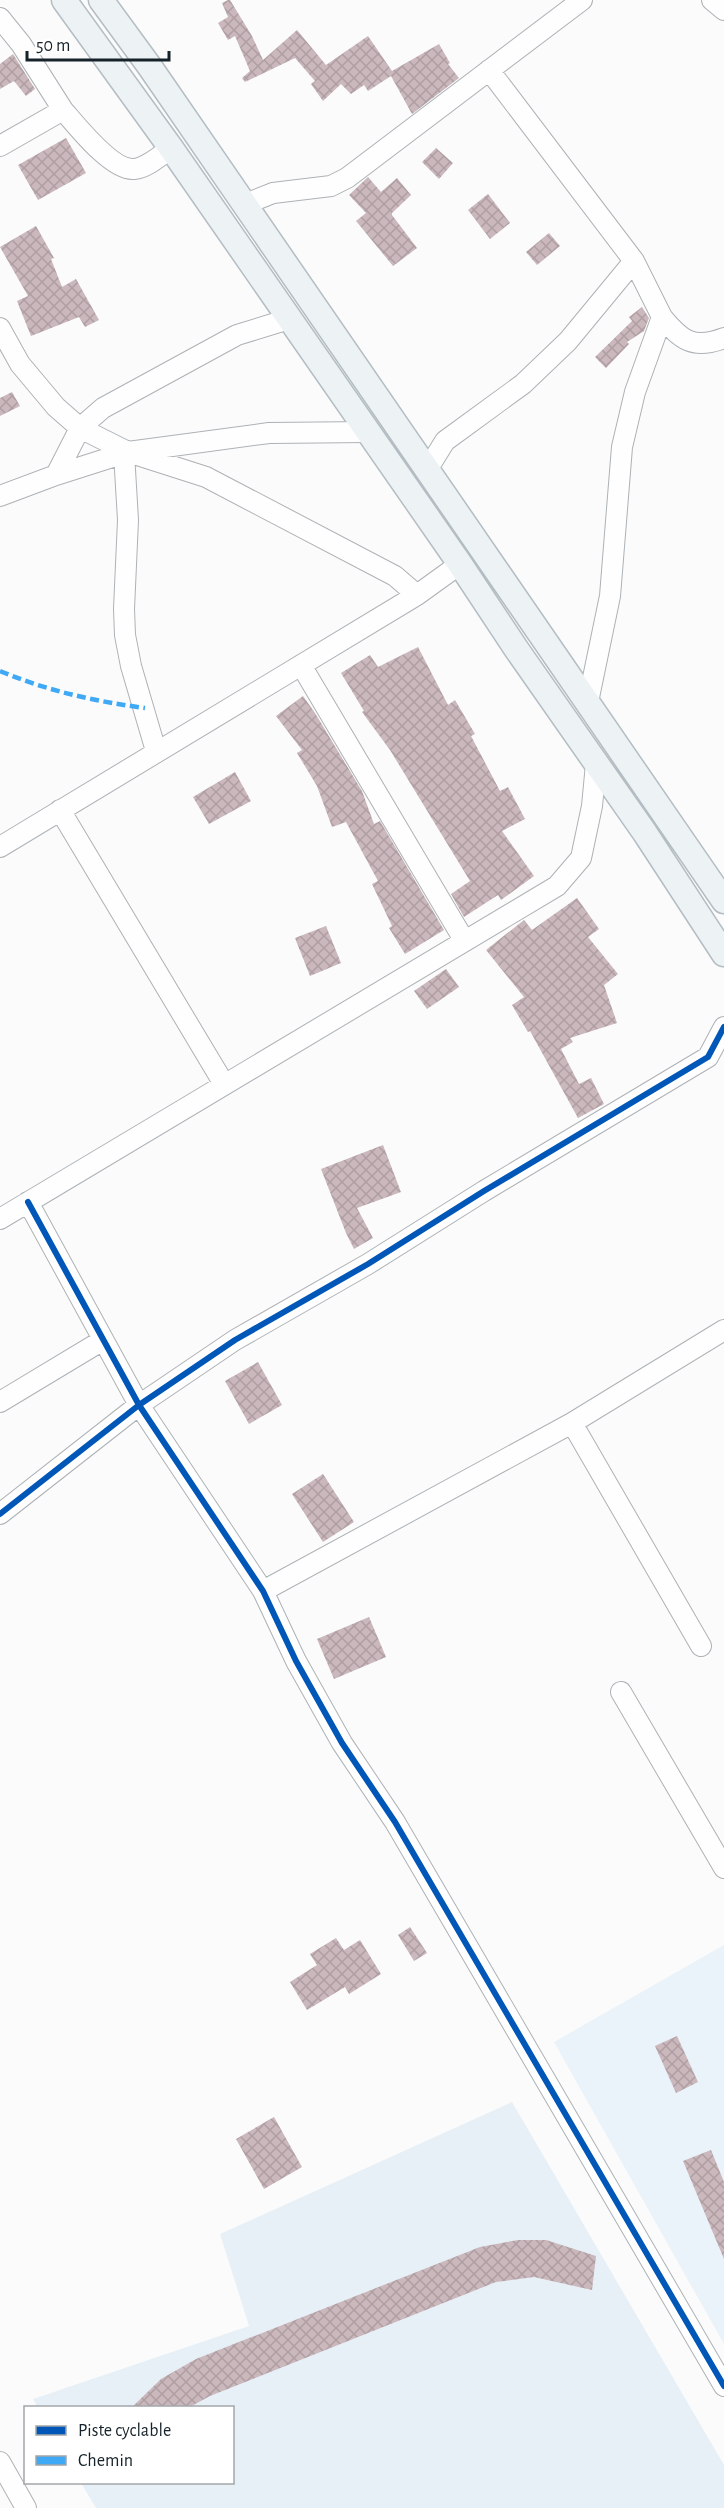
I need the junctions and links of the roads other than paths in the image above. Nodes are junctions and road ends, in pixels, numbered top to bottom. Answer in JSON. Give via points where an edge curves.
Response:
{"nodes":[{"id":1,"x":64,"y":0,"type":"edge"},
{"id":2,"x":101,"y":0,"type":"edge"},
{"id":3,"x":582,"y":0,"type":"edge"},
{"id":4,"x":712,"y":0,"type":"edge"},
{"id":5,"x":724,"y":10,"type":"edge"},
{"id":6,"x":0,"y":18,"type":"edge"},
{"id":7,"x":489,"y":70,"type":"junction"},
{"id":8,"x":63,"y":110,"type":"junction"},
{"id":9,"x":0,"y":146,"type":"edge"},
{"id":10,"x":171,"y":148,"type":"junction"},
{"id":11,"x":243,"y":205,"type":"junction"},
{"id":12,"x":634,"y":261,"type":"junction"},
{"id":13,"x":662,"y":317,"type":"junction"},
{"id":14,"x":289,"y":319,"type":"junction"},
{"id":15,"x":0,"y":328,"type":"edge"},
{"id":16,"x":724,"y":338,"type":"edge"},
{"id":17,"x":80,"y":428,"type":"junction"},
{"id":18,"x":368,"y":432,"type":"junction"},
{"id":19,"x":126,"y":453,"type":"junction"},
{"id":20,"x":427,"y":470,"type":"junction"},
{"id":21,"x":56,"y":475,"type":"junction"},
{"id":22,"x":0,"y":496,"type":"edge"},
{"id":23,"x":460,"y":564,"type":"junction"},
{"id":24,"x":417,"y":595,"type":"junction"},
{"id":25,"x":301,"y":665,"type":"junction"},
{"id":26,"x":588,"y":702,"type":"junction"},
{"id":27,"x":156,"y":751,"type":"junction"},
{"id":28,"x":596,"y":764,"type":"junction"},
{"id":29,"x":60,"y":810,"type":"junction"},
{"id":30,"x":0,"y":847,"type":"edge"},
{"id":31,"x":724,"y":901,"type":"edge"},
{"id":32,"x":464,"y":940,"type":"junction"},
{"id":33,"x":724,"y":954,"type":"edge"},
{"id":34,"x":724,"y":1027,"type":"edge"},
{"id":35,"x":225,"y":1084,"type":"junction"},
{"id":36,"x":28,"y":1202,"type":"junction"},
{"id":37,"x":0,"y":1219,"type":"edge"},
{"id":38,"x":724,"y":1330,"type":"edge"},
{"id":39,"x":103,"y":1340,"type":"junction"},
{"id":40,"x":0,"y":1402,"type":"edge"},
{"id":41,"x":140,"y":1405,"type":"junction"},
{"id":42,"x":572,"y":1423,"type":"junction"},
{"id":43,"x":0,"y":1514,"type":"edge"},
{"id":44,"x":263,"y":1592,"type":"junction"},
{"id":45,"x":701,"y":1646,"type":"dead end"},
{"id":46,"x":621,"y":1692,"type":"dead end"},
{"id":47,"x":724,"y":1868,"type":"edge"},
{"id":48,"x":724,"y":2386,"type":"edge"},
{"id":49,"x":0,"y":2462,"type":"edge"},
{"id":50,"x":26,"y":2508,"type":"edge"}],
"edges":[{"from":1,"to":10,"type":"main road"},
{"from":2,"to":11,"type":"main road"},
{"from":3,"to":7,"type":"street"},
{"from":4,"to":5,"type":"street"},
{"from":6,"to":8,"type":"street"},
{"from":7,"to":11,"type":"street","via":[[347,178],[331,186],[273,193]]},
{"from":7,"to":12,"type":"street"},
{"from":8,"to":9,"type":"street"},
{"from":8,"to":10,"type":"street","via":[[104,153],[125,168],[140,168]]},
{"from":10,"to":14,"type":"main road"},
{"from":11,"to":20,"type":"main road"},
{"from":12,"to":13,"type":"street"},
{"from":12,"to":20,"type":"street","via":[[568,341],[523,384],[445,441]]},
{"from":13,"to":16,"type":"street","via":[[687,341],[699,344]]},
{"from":13,"to":26,"type":"street","via":[[635,392],[622,447],[610,596]]},
{"from":14,"to":17,"type":"street","via":[[237,335],[103,408]]},
{"from":14,"to":18,"type":"main road"},
{"from":15,"to":17,"type":"street","via":[[20,364],[56,407]]},
{"from":17,"to":19,"type":"street"},
{"from":17,"to":21,"type":"street"},
{"from":18,"to":19,"type":"street","via":[[269,433]]},
{"from":18,"to":23,"type":"main road"},
{"from":19,"to":21,"type":"street"},
{"from":19,"to":24,"type":"street","via":[[206,477],[395,576]]},
{"from":19,"to":27,"type":"street","via":[[125,635]]},
{"from":20,"to":26,"type":"main road"},
{"from":21,"to":22,"type":"street"},
{"from":23,"to":24,"type":"street"},
{"from":23,"to":28,"type":"main road"},
{"from":24,"to":25,"type":"street"},
{"from":25,"to":27,"type":"street"},
{"from":25,"to":32,"type":"street"},
{"from":26,"to":31,"type":"main road"},
{"from":27,"to":29,"type":"street"},
{"from":28,"to":32,"type":"street","via":[[592,806],[580,858],[557,886]]},
{"from":28,"to":33,"type":"main road"},
{"from":29,"to":30,"type":"street"},
{"from":29,"to":35,"type":"street"},
{"from":32,"to":35,"type":"street"},
{"from":34,"to":41,"type":"street","via":[[708,1057],[368,1264],[235,1340]]},
{"from":35,"to":36,"type":"street"},
{"from":36,"to":37,"type":"street"},
{"from":36,"to":39,"type":"street"},
{"from":38,"to":42,"type":"street"},
{"from":39,"to":40,"type":"street"},
{"from":39,"to":41,"type":"street"},
{"from":41,"to":43,"type":"street"},
{"from":41,"to":44,"type":"street"},
{"from":42,"to":44,"type":"street"},
{"from":42,"to":45,"type":"street"},
{"from":44,"to":48,"type":"street","via":[[296,1662],[342,1743],[395,1822]]},
{"from":46,"to":47,"type":"street"},
{"from":49,"to":50,"type":"street"}]}
